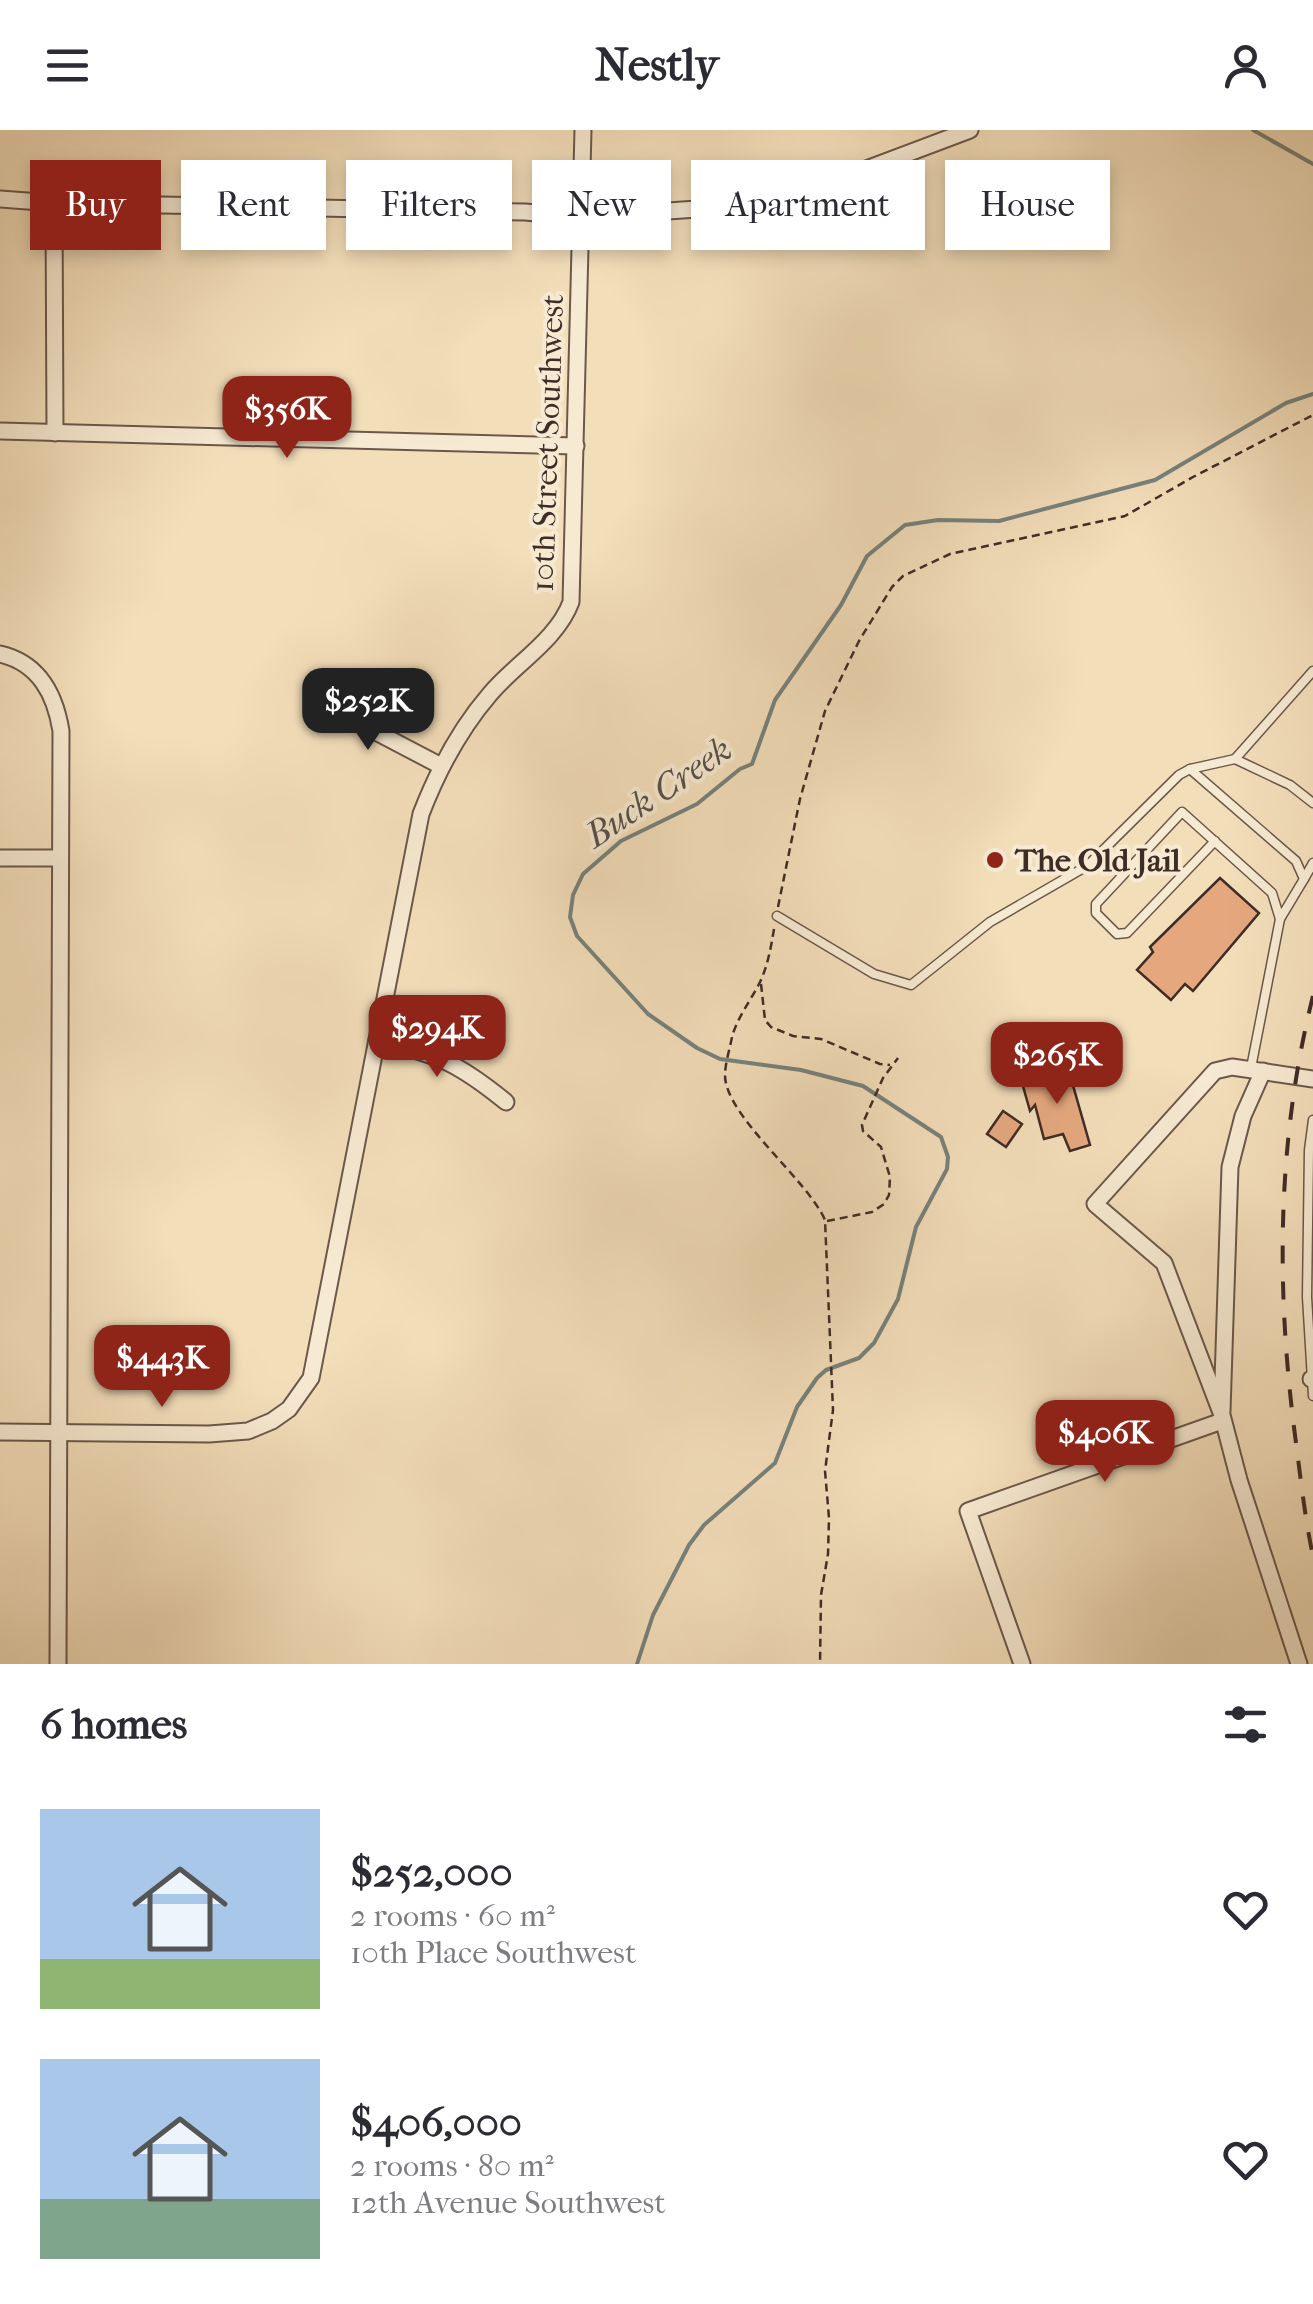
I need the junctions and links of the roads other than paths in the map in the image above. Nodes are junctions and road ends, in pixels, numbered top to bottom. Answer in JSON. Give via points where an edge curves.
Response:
{"nodes":[{"id":1,"x":583,"y":130,"type":"edge"},
{"id":2,"x":970,"y":130,"type":"edge"},
{"id":3,"x":583,"y":160,"type":"edge"},
{"id":4,"x":0,"y":199,"type":"edge"},
{"id":5,"x":30,"y":201,"type":"edge"},
{"id":6,"x":161,"y":204,"type":"edge"},
{"id":7,"x":671,"y":212,"type":"edge"},
{"id":8,"x":532,"y":215,"type":"edge"},
{"id":9,"x":54,"y":250,"type":"edge"},
{"id":10,"x":581,"y":250,"type":"edge"},
{"id":11,"x":0,"y":431,"type":"edge"},
{"id":12,"x":54,"y":433,"type":"junction"},
{"id":13,"x":576,"y":446,"type":"junction"},
{"id":14,"x":0,"y":654,"type":"edge"},
{"id":15,"x":1313,"y":671,"type":"edge"},
{"id":16,"x":315,"y":700,"type":"dead end"},
{"id":17,"x":1236,"y":758,"type":"junction"},
{"id":18,"x":441,"y":766,"type":"junction"},
{"id":19,"x":1190,"y":770,"type":"junction"},
{"id":20,"x":1313,"y":803,"type":"edge"},
{"id":21,"x":1215,"y":842,"type":"junction"},
{"id":22,"x":0,"y":858,"type":"edge"},
{"id":23,"x":60,"y":858,"type":"junction"},
{"id":24,"x":1313,"y":863,"type":"edge"},
{"id":25,"x":1304,"y":880,"type":"junction"},
{"id":26,"x":777,"y":916,"type":"road end"},
{"id":27,"x":1280,"y":920,"type":"junction"},
{"id":28,"x":377,"y":1040,"type":"junction"},
{"id":29,"x":1257,"y":1070,"type":"junction"},
{"id":30,"x":1313,"y":1079,"type":"edge"},
{"id":31,"x":506,"y":1102,"type":"dead end"},
{"id":32,"x":1313,"y":1120,"type":"edge"},
{"id":33,"x":1312,"y":1379,"type":"edge"},
{"id":34,"x":1313,"y":1396,"type":"edge"},
{"id":35,"x":1222,"y":1418,"type":"junction"},
{"id":36,"x":0,"y":1432,"type":"edge"},
{"id":37,"x":57,"y":1433,"type":"junction"},
{"id":38,"x":58,"y":1664,"type":"edge"},
{"id":39,"x":1022,"y":1664,"type":"edge"},
{"id":40,"x":1299,"y":1664,"type":"edge"}],
"edges":[{"from":1,"to":3,"type":"street","name":"10th Street Southwest"},
{"from":2,"to":7,"type":"street","via":[[824,185]]},
{"from":4,"to":5,"type":"street"},
{"from":6,"to":8,"type":"street"},
{"from":9,"to":12,"type":"street"},
{"from":10,"to":13,"type":"street","name":"10th Street Southwest"},
{"from":11,"to":12,"type":"street"},
{"from":12,"to":13,"type":"street"},
{"from":13,"to":18,"type":"street","name":"10th Street Southwest","via":[[567,612],[472,715]]},
{"from":14,"to":23,"type":"street","via":[[32,669],[57,709]]},
{"from":15,"to":17,"type":"lane"},
{"from":16,"to":18,"type":"street"},
{"from":17,"to":19,"type":"lane"},
{"from":17,"to":20,"type":"lane"},
{"from":18,"to":28,"type":"street","name":"10th Street Southwest","via":[[414,839]]},
{"from":19,"to":25,"type":"lane","via":[[1296,861]]},
{"from":19,"to":26,"type":"lane","via":[[1087,866],[990,922],[911,985],[874,974]]},
{"from":21,"to":21,"type":"lane","via":[[1182,812],[1096,904],[1096,913],[1117,934],[1127,933]]},
{"from":21,"to":27,"type":"lane","via":[[1272,893]]},
{"from":22,"to":23,"type":"street"},
{"from":23,"to":37,"type":"street"},
{"from":24,"to":25,"type":"lane"},
{"from":25,"to":27,"type":"lane"},
{"from":27,"to":29,"type":"lane"},
{"from":28,"to":31,"type":"street","via":[[452,1062]]},
{"from":28,"to":37,"type":"street","name":"10th Street Southwest","via":[[316,1357],[296,1401],[259,1428]]},
{"from":29,"to":30,"type":"street"},
{"from":29,"to":35,"type":"street","via":[[1230,1167]]},
{"from":29,"to":35,"type":"street","via":[[1216,1071],[1095,1204],[1164,1263]]},
{"from":32,"to":33,"type":"lane","via":[[1307,1297]]},
{"from":33,"to":34,"type":"lane"},
{"from":35,"to":39,"type":"street","via":[[968,1511]]},
{"from":35,"to":40,"type":"street"},
{"from":36,"to":37,"type":"street","name":"10th Street Southwest"},
{"from":37,"to":38,"type":"street"}]}
